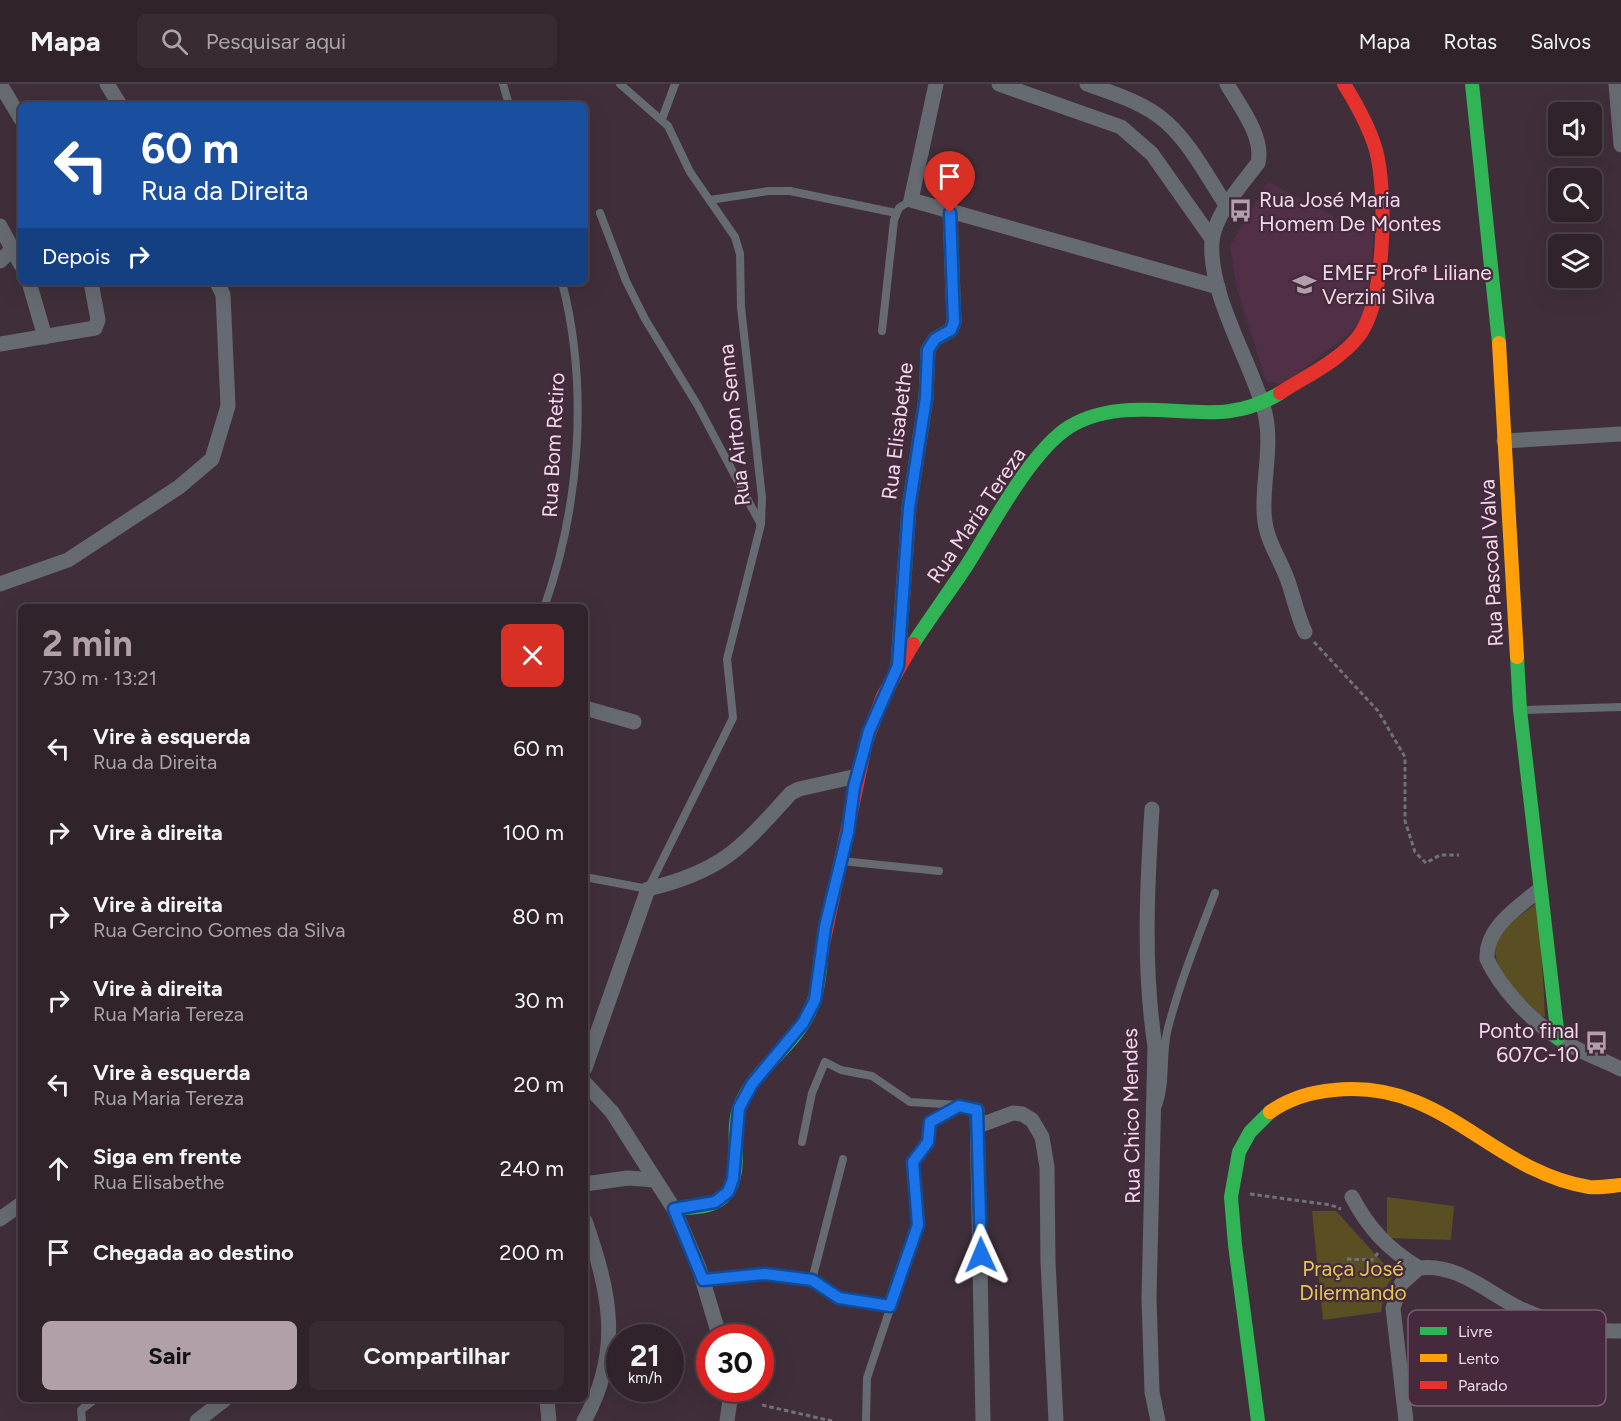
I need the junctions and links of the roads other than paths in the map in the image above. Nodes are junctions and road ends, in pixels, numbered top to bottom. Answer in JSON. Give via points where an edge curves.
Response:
{"nodes":[{"id":1,"x":0,"y":84,"type":"edge"},
{"id":2,"x":107,"y":84,"type":"edge"},
{"id":3,"x":503,"y":84,"type":"edge"},
{"id":4,"x":620,"y":84,"type":"edge"},
{"id":5,"x":675,"y":84,"type":"edge"},
{"id":6,"x":936,"y":84,"type":"edge"},
{"id":7,"x":999,"y":84,"type":"edge"},
{"id":8,"x":1088,"y":84,"type":"edge"},
{"id":9,"x":1227,"y":84,"type":"edge"},
{"id":10,"x":1344,"y":84,"type":"edge"},
{"id":11,"x":1472,"y":84,"type":"edge"},
{"id":12,"x":1616,"y":84,"type":"edge"},
{"id":13,"x":118,"y":102,"type":"edge"},
{"id":14,"x":508,"y":102,"type":"edge"},
{"id":15,"x":18,"y":114,"type":"edge"},
{"id":16,"x":662,"y":119,"type":"junction"},
{"id":17,"x":1621,"y":145,"type":"edge"},
{"id":18,"x":710,"y":200,"type":"junction"},
{"id":19,"x":911,"y":200,"type":"junction"},
{"id":20,"x":1226,"y":205,"type":"junction"},
{"id":21,"x":600,"y":213,"type":"dead end"},
{"id":22,"x":896,"y":213,"type":"junction"},
{"id":23,"x":950,"y":213,"type":"junction"},
{"id":24,"x":0,"y":226,"type":"edge"},
{"id":25,"x":1212,"y":239,"type":"junction"},
{"id":26,"x":13,"y":249,"type":"junction"},
{"id":27,"x":18,"y":259,"type":"edge"},
{"id":28,"x":0,"y":261,"type":"edge"},
{"id":29,"x":30,"y":285,"type":"edge"},
{"id":30,"x":92,"y":285,"type":"edge"},
{"id":31,"x":218,"y":285,"type":"edge"},
{"id":32,"x":562,"y":285,"type":"edge"},
{"id":33,"x":1218,"y":287,"type":"junction"},
{"id":34,"x":882,"y":331,"type":"dead end"},
{"id":35,"x":45,"y":337,"type":"junction"},
{"id":36,"x":0,"y":344,"type":"edge"},
{"id":37,"x":1262,"y":403,"type":"junction"},
{"id":38,"x":1621,"y":434,"type":"edge"},
{"id":39,"x":1504,"y":441,"type":"junction"},
{"id":40,"x":760,"y":524,"type":"junction"},
{"id":41,"x":0,"y":584,"type":"edge"},
{"id":42,"x":545,"y":604,"type":"edge"},
{"id":43,"x":1305,"y":632,"type":"road end"},
{"id":44,"x":898,"y":666,"type":"junction"},
{"id":45,"x":1621,"y":707,"type":"edge"},
{"id":46,"x":588,"y":709,"type":"edge"},
{"id":47,"x":1520,"y":710,"type":"junction"},
{"id":48,"x":634,"y":722,"type":"dead end"},
{"id":49,"x":857,"y":776,"type":"junction"},
{"id":50,"x":1152,"y":809,"type":"dead end"},
{"id":51,"x":841,"y":861,"type":"junction"},
{"id":52,"x":939,"y":871,"type":"dead end"},
{"id":53,"x":588,"y":878,"type":"edge"},
{"id":54,"x":648,"y":889,"type":"junction"},
{"id":55,"x":1540,"y":889,"type":"junction"},
{"id":56,"x":1215,"y":893,"type":"dead end"},
{"id":57,"x":1558,"y":1038,"type":"junction"},
{"id":58,"x":588,"y":1059,"type":"edge"},
{"id":59,"x":1621,"y":1069,"type":"edge"},
{"id":60,"x":588,"y":1086,"type":"edge"},
{"id":61,"x":959,"y":1106,"type":"junction"},
{"id":62,"x":977,"y":1110,"type":"joint"},
{"id":63,"x":1154,"y":1119,"type":"junction"},
{"id":64,"x":978,"y":1126,"type":"junction"},
{"id":65,"x":802,"y":1142,"type":"dead end"},
{"id":66,"x":843,"y":1159,"type":"dead end"},
{"id":67,"x":655,"y":1180,"type":"junction"},
{"id":68,"x":588,"y":1184,"type":"edge"},
{"id":69,"x":1621,"y":1185,"type":"edge"},
{"id":70,"x":1352,"y":1197,"type":"dead end"},
{"id":71,"x":18,"y":1206,"type":"edge"},
{"id":72,"x":674,"y":1209,"type":"junction"},
{"id":73,"x":0,"y":1219,"type":"edge"},
{"id":74,"x":588,"y":1231,"type":"edge"},
{"id":75,"x":1419,"y":1268,"type":"junction"},
{"id":76,"x":703,"y":1280,"type":"junction"},
{"id":77,"x":812,"y":1280,"type":"junction"},
{"id":78,"x":890,"y":1306,"type":"junction"},
{"id":79,"x":1524,"y":1310,"type":"edge"},
{"id":80,"x":716,"y":1324,"type":"edge"},
{"id":81,"x":92,"y":1402,"type":"edge"},
{"id":82,"x":221,"y":1402,"type":"edge"},
{"id":83,"x":547,"y":1402,"type":"edge"},
{"id":84,"x":730,"y":1402,"type":"edge"},
{"id":85,"x":82,"y":1421,"type":"edge"},
{"id":86,"x":197,"y":1421,"type":"edge"},
{"id":87,"x":549,"y":1421,"type":"edge"},
{"id":88,"x":584,"y":1421,"type":"edge"},
{"id":89,"x":727,"y":1421,"type":"edge"},
{"id":90,"x":866,"y":1421,"type":"edge"},
{"id":91,"x":982,"y":1421,"type":"edge"},
{"id":92,"x":1056,"y":1421,"type":"edge"},
{"id":93,"x":1158,"y":1421,"type":"edge"},
{"id":94,"x":1258,"y":1421,"type":"edge"},
{"id":95,"x":1406,"y":1421,"type":"edge"}],
"edges":[{"from":1,"to":15,"type":"street"},
{"from":2,"to":13,"type":"street"},
{"from":3,"to":14,"type":"lane"},
{"from":4,"to":16,"type":"lane","name":"Rua Airton Senna"},
{"from":5,"to":16,"type":"lane"},
{"from":6,"to":19,"type":"street"},
{"from":7,"to":25,"type":"street","via":[[1121,127],[1152,154]]},
{"from":8,"to":20,"type":"street","via":[[1165,121]]},
{"from":9,"to":20,"type":"street","via":[[1253,131],[1259,156],[1258,163]]},
{"from":10,"to":37,"type":"street","name":"Rua Maria Tereza","via":[[1372,136],[1384,188],[1383,229],[1370,316],[1356,340],[1343,351]]},
{"from":11,"to":39,"type":"street","name":"Rua Pascoal Valva","via":[[1497,316]]},
{"from":12,"to":17,"type":"street"},
{"from":16,"to":18,"type":"lane","name":"Rua Airton Senna"},
{"from":18,"to":22,"type":"lane","via":[[790,191]]},
{"from":18,"to":40,"type":"lane","name":"Rua Airton Senna","via":[[735,237],[740,254],[741,306],[760,477]]},
{"from":19,"to":22,"type":"lane"},
{"from":19,"to":23,"type":"street"},
{"from":20,"to":25,"type":"street"},
{"from":21,"to":40,"type":"lane","via":[[645,320],[698,405]]},
{"from":22,"to":34,"type":"lane"},
{"from":23,"to":33,"type":"street"},
{"from":23,"to":44,"type":"street","name":"Rua Elisabethe","via":[[954,322],[951,330],[935,339],[928,350],[926,398],[909,508]]},
{"from":24,"to":26,"type":"street"},
{"from":25,"to":33,"type":"street"},
{"from":26,"to":27,"type":"street"},
{"from":26,"to":28,"type":"street"},
{"from":29,"to":35,"type":"street"},
{"from":30,"to":35,"type":"street","via":[[97,326]]},
{"from":31,"to":41,"type":"street","via":[[223,295],[228,406],[212,459],[179,487],[68,560]]},
{"from":32,"to":42,"type":"lane","name":"Rua Bom Retiro","via":[[576,369],[573,478],[568,522]]},
{"from":33,"to":37,"type":"street"},
{"from":35,"to":36,"type":"street"},
{"from":37,"to":43,"type":"street","via":[[1269,439],[1265,525]]},
{"from":37,"to":44,"type":"street","name":"Rua Maria Tereza","via":[[1223,413],[1116,412],[1070,426],[1051,443],[1001,509],[960,578]]},
{"from":38,"to":39,"type":"street"},
{"from":39,"to":47,"type":"street","name":"Rua Pascoal Valva"},
{"from":40,"to":54,"type":"lane","name":"Rua Airton Senna","via":[[728,650],[733,718]]},
{"from":44,"to":49,"type":"street","name":"Rua Maria Tereza","via":[[869,731]]},
{"from":45,"to":47,"type":"lane"},
{"from":46,"to":48,"type":"street"},
{"from":47,"to":55,"type":"street","name":"Rua Pascoal Valva"},
{"from":49,"to":51,"type":"street","name":"Rua Maria Tereza"},
{"from":49,"to":54,"type":"street","via":[[791,793],[747,842],[724,859],[696,876]]},
{"from":50,"to":63,"type":"street","name":"Rua Chico Mendes","via":[[1148,874]]},
{"from":51,"to":52,"type":"lane"},
{"from":51,"to":72,"type":"street","name":"Rua Maria Tereza","via":[[825,927],[815,1000],[803,1023],[752,1084],[739,1108],[733,1179],[728,1192],[715,1202]]},
{"from":53,"to":54,"type":"lane"},
{"from":54,"to":58,"type":"street"},
{"from":55,"to":57,"type":"street","name":"Rua Pascoal Valva"},
{"from":55,"to":57,"type":"street","via":[[1499,925],[1491,936],[1487,958],[1527,1012]]},
{"from":56,"to":63,"type":"lane","via":[[1167,1031],[1163,1092]]},
{"from":57,"to":59,"type":"street"},
{"from":60,"to":67,"type":"street","via":[[612,1112]]},
{"from":61,"to":62,"type":"lane"},
{"from":61,"to":65,"type":"lane","via":[[910,1102],[872,1076],[841,1070],[825,1062],[812,1093]]},
{"from":61,"to":78,"type":"lane","via":[[930,1122],[928,1142],[913,1162],[918,1225]]},
{"from":62,"to":64,"type":"street"},
{"from":63,"to":93,"type":"street","name":"Rua Chico Mendes","via":[[1149,1298],[1152,1392]]},
{"from":64,"to":91,"type":"street"},
{"from":64,"to":92,"type":"street","via":[[1022,1114],[1032,1120],[1042,1137],[1047,1167]]},
{"from":66,"to":77,"type":"lane"},
{"from":67,"to":68,"type":"street","via":[[628,1178]]},
{"from":67,"to":72,"type":"street"},
{"from":69,"to":94,"type":"street","via":[[1591,1189],[1548,1175],[1401,1094],[1345,1087],[1298,1096],[1281,1104],[1255,1124],[1243,1141],[1230,1194]]},
{"from":70,"to":75,"type":"street","via":[[1375,1234]]},
{"from":71,"to":73,"type":"street"},
{"from":72,"to":76,"type":"street"},
{"from":74,"to":88,"type":"street","via":[[606,1288],[609,1317],[603,1377]]},
{"from":75,"to":79,"type":"street","via":[[1438,1268],[1469,1278]]},
{"from":75,"to":95,"type":"street","via":[[1401,1284],[1394,1308]]},
{"from":76,"to":77,"type":"lane","via":[[765,1274]]},
{"from":76,"to":80,"type":"street"},
{"from":77,"to":78,"type":"lane","via":[[839,1298]]},
{"from":78,"to":90,"type":"lane","via":[[867,1378]]},
{"from":81,"to":85,"type":"lane","via":[[79,1412]]},
{"from":82,"to":86,"type":"street"},
{"from":83,"to":87,"type":"street"},
{"from":84,"to":89,"type":"street"}]}
